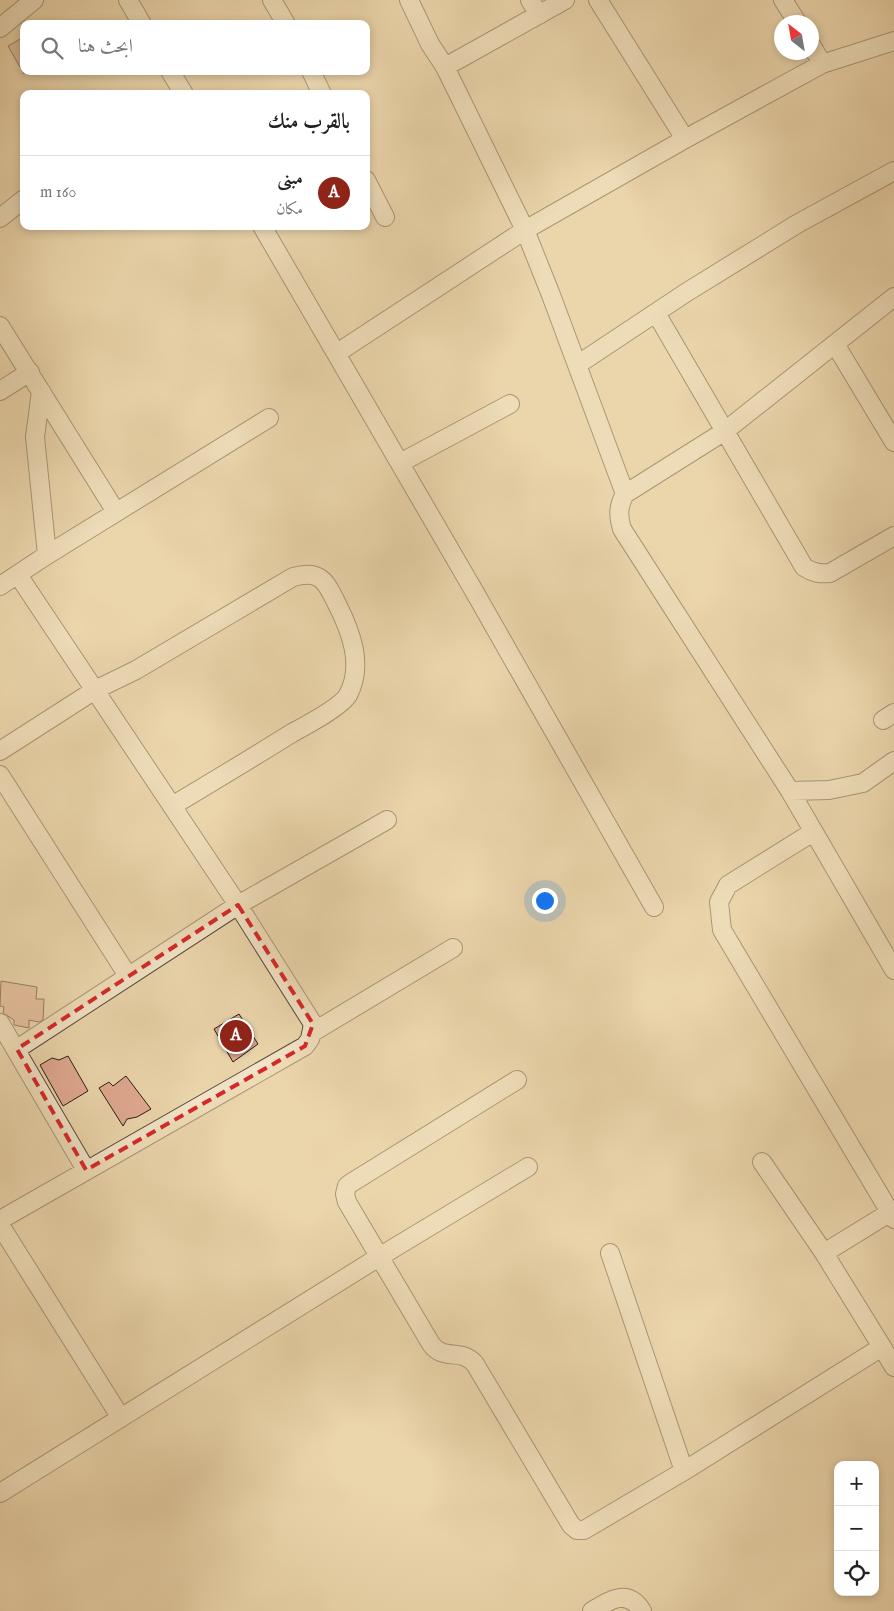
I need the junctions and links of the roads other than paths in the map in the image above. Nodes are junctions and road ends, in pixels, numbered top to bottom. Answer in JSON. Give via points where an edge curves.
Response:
{"nodes":[{"id":1,"x":34,"y":0,"type":"edge"},
{"id":2,"x":128,"y":0,"type":"edge"},
{"id":3,"x":272,"y":0,"type":"edge"},
{"id":4,"x":409,"y":0,"type":"edge"},
{"id":5,"x":565,"y":0,"type":"edge"},
{"id":6,"x":598,"y":0,"type":"edge"},
{"id":7,"x":783,"y":0,"type":"edge"},
{"id":8,"x":535,"y":8,"type":"edge"},
{"id":9,"x":793,"y":15,"type":"edge"},
{"id":10,"x":140,"y":20,"type":"edge"},
{"id":11,"x":284,"y":20,"type":"edge"},
{"id":12,"x":0,"y":28,"type":"edge"},
{"id":13,"x":894,"y":41,"type":"edge"},
{"id":14,"x":819,"y":59,"type":"edge"},
{"id":15,"x":822,"y":64,"type":"junction"},
{"id":16,"x":445,"y":67,"type":"junction"},
{"id":17,"x":172,"y":75,"type":"edge"},
{"id":18,"x":313,"y":75,"type":"edge"},
{"id":19,"x":182,"y":90,"type":"edge"},
{"id":20,"x":320,"y":90,"type":"edge"},
{"id":21,"x":685,"y":139,"type":"junction"},
{"id":22,"x":894,"y":171,"type":"edge"},
{"id":23,"x":370,"y":188,"type":"edge"},
{"id":24,"x":20,"y":202,"type":"edge"},
{"id":25,"x":385,"y":217,"type":"dead end"},
{"id":26,"x":0,"y":218,"type":"edge"},
{"id":27,"x":264,"y":230,"type":"edge"},
{"id":28,"x":525,"y":230,"type":"junction"},
{"id":29,"x":894,"y":297,"type":"edge"},
{"id":30,"x":656,"y":312,"type":"junction"},
{"id":31,"x":0,"y":326,"type":"edge"},
{"id":32,"x":835,"y":344,"type":"junction"},
{"id":33,"x":337,"y":353,"type":"junction"},
{"id":34,"x":577,"y":365,"type":"junction"},
{"id":35,"x":30,"y":372,"type":"junction"},
{"id":36,"x":0,"y":391,"type":"edge"},
{"id":37,"x":42,"y":391,"type":"junction"},
{"id":38,"x":510,"y":404,"type":"dead end"},
{"id":39,"x":270,"y":418,"type":"dead end"},
{"id":40,"x":725,"y":432,"type":"junction"},
{"id":41,"x":894,"y":442,"type":"edge"},
{"id":42,"x":400,"y":463,"type":"junction"},
{"id":43,"x":625,"y":494,"type":"junction"},
{"id":44,"x":116,"y":512,"type":"junction"},
{"id":45,"x":894,"y":536,"type":"edge"},
{"id":46,"x":47,"y":555,"type":"junction"},
{"id":47,"x":18,"y":575,"type":"junction"},
{"id":48,"x":0,"y":586,"type":"edge"},
{"id":49,"x":95,"y":690,"type":"junction"},
{"id":50,"x":0,"y":751,"type":"edge"},
{"id":51,"x":894,"y":761,"type":"edge"},
{"id":52,"x":0,"y":775,"type":"edge"},
{"id":53,"x":790,"y":791,"type":"junction"},
{"id":54,"x":172,"y":806,"type":"junction"},
{"id":55,"x":387,"y":820,"type":"dead end"},
{"id":56,"x":813,"y":832,"type":"junction"},
{"id":57,"x":238,"y":905,"type":"junction"},
{"id":58,"x":654,"y":907,"type":"dead end"},
{"id":59,"x":453,"y":948,"type":"dead end"},
{"id":60,"x":894,"y":970,"type":"edge"},
{"id":61,"x":128,"y":976,"type":"junction"},
{"id":62,"x":0,"y":1023,"type":"edge"},
{"id":63,"x":313,"y":1032,"type":"junction"},
{"id":64,"x":16,"y":1049,"type":"junction"},
{"id":65,"x":517,"y":1080,"type":"dead end"},
{"id":66,"x":762,"y":1162,"type":"dead end"},
{"id":67,"x":528,"y":1167,"type":"dead end"},
{"id":68,"x":86,"y":1170,"type":"junction"},
{"id":69,"x":893,"y":1214,"type":"edge"},
{"id":70,"x":0,"y":1220,"type":"edge"},
{"id":71,"x":0,"y":1225,"type":"edge"},
{"id":72,"x":610,"y":1253,"type":"dead end"},
{"id":73,"x":824,"y":1253,"type":"junction"},
{"id":74,"x":379,"y":1257,"type":"junction"},
{"id":75,"x":882,"y":1347,"type":"junction"},
{"id":76,"x":894,"y":1367,"type":"edge"},
{"id":77,"x":121,"y":1418,"type":"junction"},
{"id":78,"x":684,"y":1470,"type":"junction"},
{"id":79,"x":0,"y":1494,"type":"edge"},
{"id":80,"x":592,"y":1611,"type":"edge"},
{"id":81,"x":642,"y":1611,"type":"edge"}],
"edges":[{"from":1,"to":12,"type":"street"},
{"from":2,"to":10,"type":"street"},
{"from":3,"to":11,"type":"street"},
{"from":4,"to":16,"type":"street"},
{"from":5,"to":8,"type":"street"},
{"from":6,"to":21,"type":"street"},
{"from":7,"to":9,"type":"street"},
{"from":8,"to":16,"type":"street"},
{"from":13,"to":15,"type":"street"},
{"from":14,"to":15,"type":"street"},
{"from":15,"to":21,"type":"street"},
{"from":16,"to":28,"type":"street"},
{"from":17,"to":19,"type":"street"},
{"from":18,"to":20,"type":"street"},
{"from":21,"to":28,"type":"street"},
{"from":22,"to":30,"type":"street","via":[[797,224]]},
{"from":23,"to":25,"type":"street"},
{"from":24,"to":26,"type":"street"},
{"from":27,"to":33,"type":"street"},
{"from":28,"to":33,"type":"street"},
{"from":28,"to":34,"type":"street"},
{"from":29,"to":32,"type":"street"},
{"from":30,"to":34,"type":"street"},
{"from":30,"to":40,"type":"street"},
{"from":31,"to":35,"type":"street"},
{"from":32,"to":40,"type":"street"},
{"from":32,"to":41,"type":"street"},
{"from":33,"to":42,"type":"street"},
{"from":34,"to":43,"type":"street"},
{"from":35,"to":36,"type":"street"},
{"from":35,"to":37,"type":"street"},
{"from":37,"to":44,"type":"street"},
{"from":37,"to":46,"type":"street","via":[[35,437]]},
{"from":38,"to":42,"type":"street"},
{"from":39,"to":44,"type":"street"},
{"from":40,"to":43,"type":"street"},
{"from":40,"to":45,"type":"street","via":[[798,558],[811,572],[830,573]]},
{"from":42,"to":58,"type":"street"},
{"from":43,"to":53,"type":"street","via":[[618,517],[622,529]]},
{"from":44,"to":46,"type":"street"},
{"from":46,"to":47,"type":"street"},
{"from":47,"to":48,"type":"street"},
{"from":47,"to":49,"type":"street"},
{"from":49,"to":50,"type":"street"},
{"from":49,"to":54,"type":"street"},
{"from":49,"to":54,"type":"street","via":[[136,670],[293,577],[306,574],[327,583],[348,625],[354,648],[356,668],[347,697],[323,715]]},
{"from":51,"to":53,"type":"street","via":[[863,783],[829,790]]},
{"from":52,"to":61,"type":"street"},
{"from":53,"to":56,"type":"street"},
{"from":54,"to":57,"type":"street"},
{"from":55,"to":57,"type":"street"},
{"from":56,"to":60,"type":"street"},
{"from":56,"to":69,"type":"street","via":[[728,885],[719,902],[722,930]]},
{"from":57,"to":61,"type":"street"},
{"from":57,"to":63,"type":"street","via":[[312,1020]]},
{"from":59,"to":63,"type":"street"},
{"from":61,"to":64,"type":"street"},
{"from":62,"to":64,"type":"street"},
{"from":63,"to":68,"type":"street","via":[[306,1046]]},
{"from":64,"to":68,"type":"street"},
{"from":65,"to":74,"type":"street","via":[[346,1186],[347,1202]]},
{"from":66,"to":73,"type":"street"},
{"from":67,"to":74,"type":"street"},
{"from":68,"to":70,"type":"street"},
{"from":69,"to":73,"type":"street"},
{"from":71,"to":77,"type":"street"},
{"from":72,"to":78,"type":"street"},
{"from":73,"to":75,"type":"street"},
{"from":74,"to":77,"type":"street"},
{"from":74,"to":78,"type":"street","via":[[434,1349],[444,1355],[466,1357],[475,1364],[574,1528],[584,1530]]},
{"from":75,"to":76,"type":"street"},
{"from":75,"to":78,"type":"street"},
{"from":77,"to":79,"type":"street"},
{"from":80,"to":81,"type":"street","via":[[618,1598],[633,1601]]}]}
